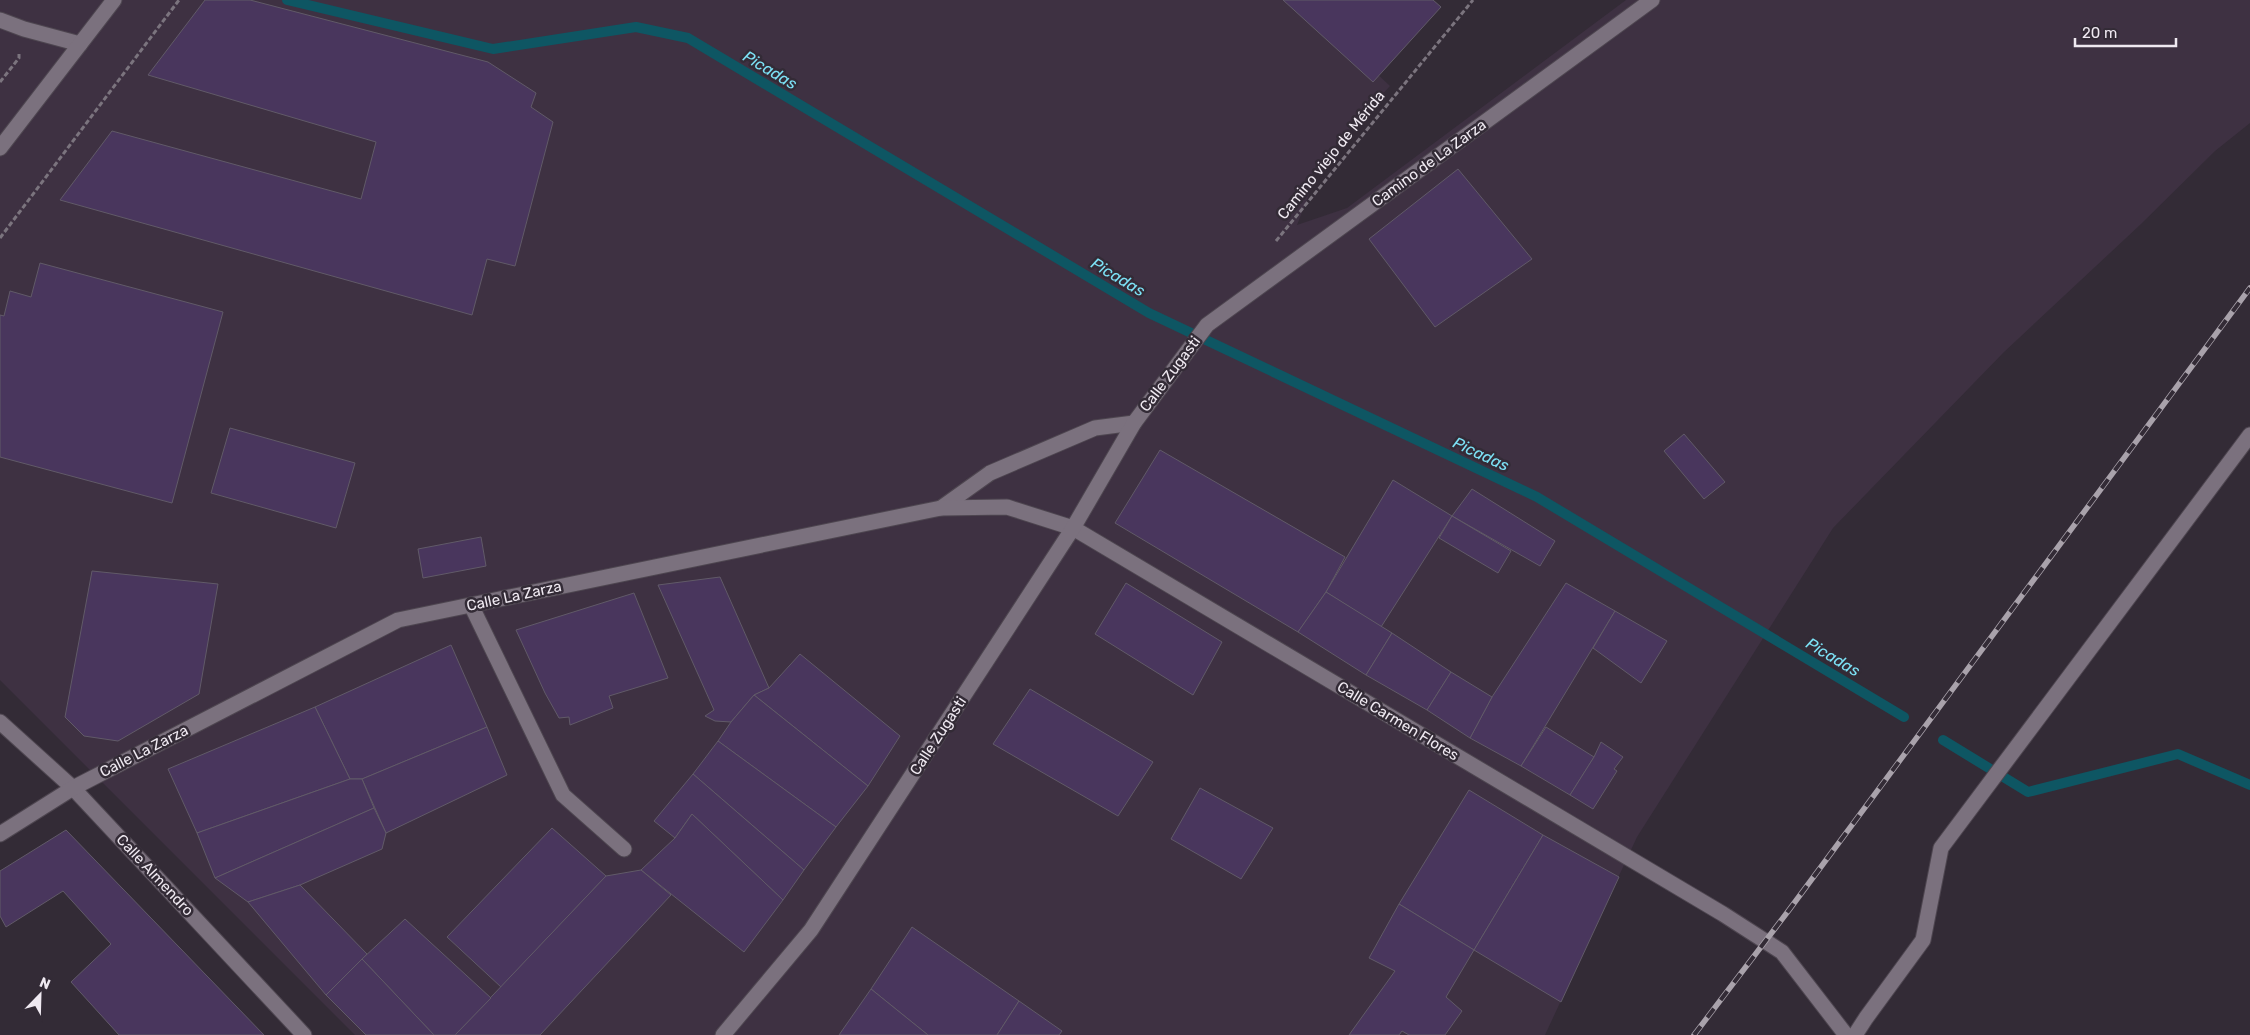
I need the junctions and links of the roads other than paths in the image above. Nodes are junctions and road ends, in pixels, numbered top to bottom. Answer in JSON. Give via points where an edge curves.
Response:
{"nodes":[{"id":1,"x":114,"y":0,"type":"edge"},
{"id":2,"x":1652,"y":0,"type":"edge"},
{"id":3,"x":0,"y":20,"type":"edge"},
{"id":4,"x":80,"y":44,"type":"junction"},
{"id":5,"x":0,"y":148,"type":"edge"},
{"id":6,"x":1207,"y":325,"type":"joint"},
{"id":7,"x":1134,"y":423,"type":"junction"},
{"id":8,"x":2250,"y":434,"type":"edge"},
{"id":9,"x":941,"y":508,"type":"junction"},
{"id":10,"x":1073,"y":528,"type":"junction"},
{"id":11,"x":471,"y":605,"type":"junction"},
{"id":12,"x":0,"y":722,"type":"edge"},
{"id":13,"x":73,"y":788,"type":"junction"},
{"id":14,"x":0,"y":834,"type":"edge"},
{"id":15,"x":624,"y":849,"type":"dead end"},
{"id":16,"x":304,"y":1035,"type":"edge"},
{"id":17,"x":723,"y":1035,"type":"edge"},
{"id":18,"x":1846,"y":1035,"type":"edge"},
{"id":19,"x":1855,"y":1035,"type":"edge"}],
"edges":[{"from":1,"to":4,"type":"street"},
{"from":2,"to":6,"type":"street","name":"Camino de La Zarza"},
{"from":3,"to":4,"type":"street"},
{"from":4,"to":5,"type":"street"},
{"from":6,"to":7,"type":"street","name":"Calle Zugasti"},
{"from":7,"to":9,"type":"street","name":"Calle Zugasti","via":[[1095,428],[990,473]]},
{"from":7,"to":10,"type":"street","name":"Calle Zugasti"},
{"from":8,"to":19,"type":"street","via":[[1941,848],[1924,940]]},
{"from":9,"to":10,"type":"street","name":"Calle La Zarza","via":[[1007,507]]},
{"from":9,"to":11,"type":"street","name":"Calle La Zarza"},
{"from":10,"to":17,"type":"street","name":"Calle Zugasti","via":[[811,930]]},
{"from":10,"to":18,"type":"street","name":"Calle Carmen Flores","via":[[1782,952]]},
{"from":11,"to":13,"type":"street","name":"Calle La Zarza","via":[[398,620]]},
{"from":11,"to":15,"type":"street","via":[[563,794]]},
{"from":12,"to":13,"type":"street","name":"Calle Almendro"},
{"from":13,"to":14,"type":"street","name":"Calle La Zarza"},
{"from":13,"to":16,"type":"street","name":"Calle Almendro"}]}
